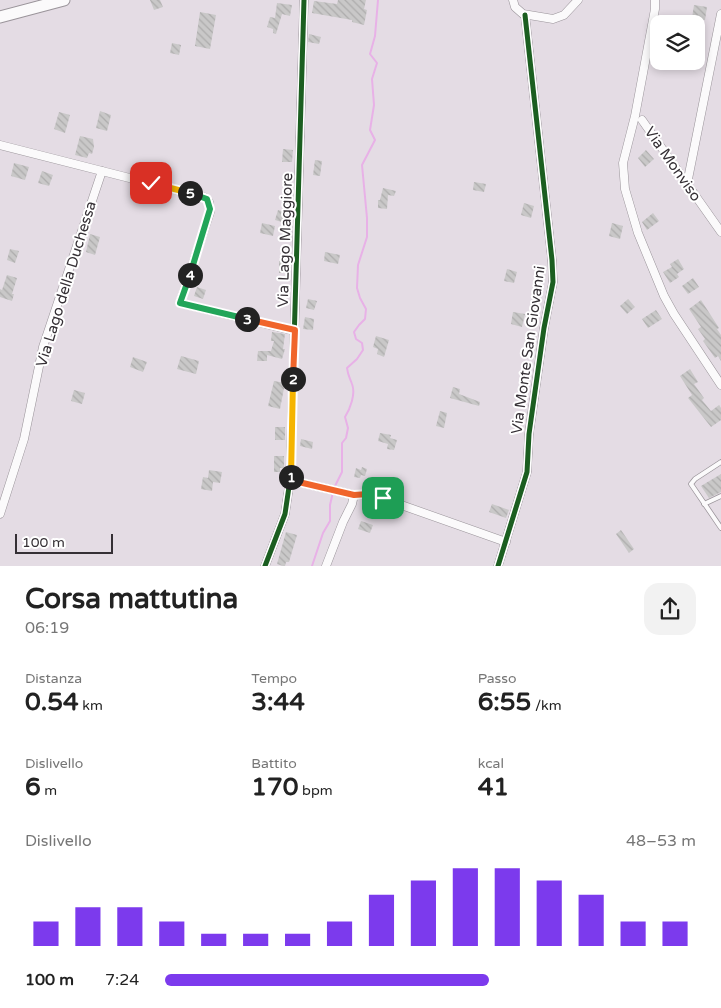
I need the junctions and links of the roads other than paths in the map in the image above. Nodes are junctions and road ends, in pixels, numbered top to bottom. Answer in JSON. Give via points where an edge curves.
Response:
{"nodes":[{"id":1,"x":64,"y":0,"type":"edge"},
{"id":2,"x":304,"y":0,"type":"edge"},
{"id":3,"x":512,"y":0,"type":"edge"},
{"id":4,"x":578,"y":0,"type":"edge"},
{"id":5,"x":655,"y":0,"type":"edge"},
{"id":6,"x":721,"y":14,"type":"edge"},
{"id":7,"x":526,"y":15,"type":"junction"},
{"id":8,"x":0,"y":17,"type":"edge"},
{"id":9,"x":712,"y":60,"type":"junction"},
{"id":10,"x":721,"y":62,"type":"edge"},
{"id":11,"x":642,"y":120,"type":"dead end"},
{"id":12,"x":0,"y":145,"type":"edge"},
{"id":13,"x":102,"y":171,"type":"junction"},
{"id":14,"x":687,"y":184,"type":"junction"},
{"id":15,"x":721,"y":232,"type":"edge"},
{"id":16,"x":295,"y":330,"type":"junction"},
{"id":17,"x":721,"y":384,"type":"edge"},
{"id":18,"x":721,"y":462,"type":"edge"},
{"id":19,"x":290,"y":480,"type":"junction"},
{"id":20,"x":354,"y":495,"type":"junction"},
{"id":21,"x":721,"y":496,"type":"edge"},
{"id":22,"x":704,"y":504,"type":"junction"},
{"id":23,"x":0,"y":514,"type":"edge"},
{"id":24,"x":721,"y":528,"type":"edge"},
{"id":25,"x":506,"y":542,"type":"junction"},
{"id":26,"x":265,"y":566,"type":"edge"},
{"id":27,"x":326,"y":566,"type":"edge"},
{"id":28,"x":498,"y":566,"type":"edge"}],
"edges":[{"from":1,"to":8,"type":"street"},
{"from":2,"to":16,"type":"street","name":"Via Lago Maggiore"},
{"from":3,"to":7,"type":"street","via":[[515,7]]},
{"from":4,"to":7,"type":"street","via":[[558,18]]},
{"from":5,"to":17,"type":"street","via":[[624,164],[625,189],[638,233],[664,296]]},
{"from":6,"to":9,"type":"street"},
{"from":7,"to":25,"type":"street","name":"Via Monte San Giovanni","via":[[553,276],[529,431],[527,472]]},
{"from":9,"to":10,"type":"street"},
{"from":9,"to":14,"type":"street"},
{"from":11,"to":14,"type":"street","name":"Via Monviso"},
{"from":12,"to":13,"type":"street"},
{"from":13,"to":16,"type":"street","via":[[200,195],[209,202],[210,212],[180,303]]},
{"from":13,"to":23,"type":"street","name":"Via Lago della Duchessa","via":[[43,348],[24,439]]},
{"from":14,"to":15,"type":"street","name":"Via Monviso"},
{"from":16,"to":19,"type":"street","name":"Via Lago Maggiore"},
{"from":18,"to":22,"type":"lane","via":[[692,483]]},
{"from":19,"to":20,"type":"street"},
{"from":19,"to":26,"type":"street","name":"Via Lago Maggiore","via":[[285,514]]},
{"from":20,"to":25,"type":"street","via":[[373,495]]},
{"from":20,"to":27,"type":"street"},
{"from":21,"to":22,"type":"lane"},
{"from":22,"to":24,"type":"lane"},
{"from":25,"to":28,"type":"street","name":"Via Monte San Giovanni"}]}
